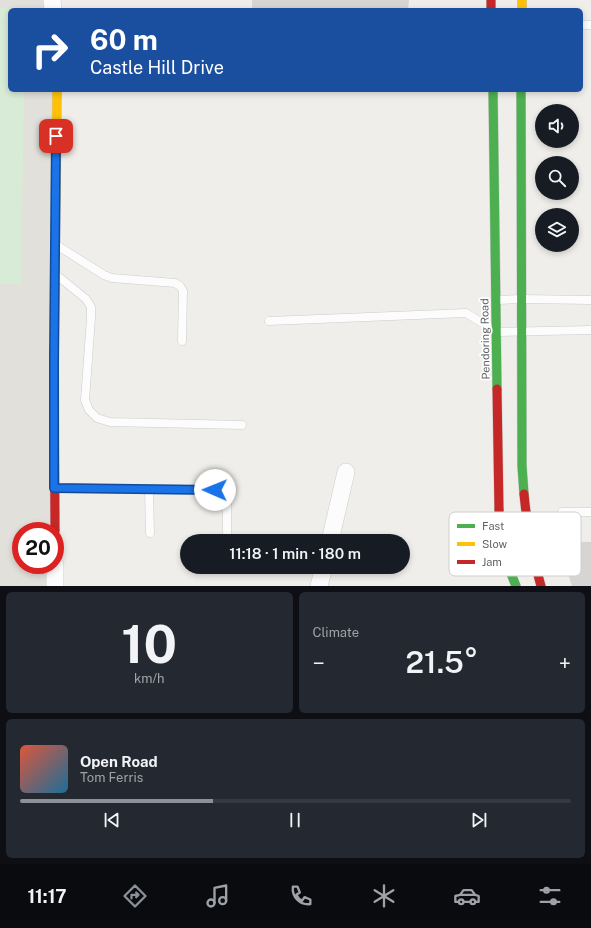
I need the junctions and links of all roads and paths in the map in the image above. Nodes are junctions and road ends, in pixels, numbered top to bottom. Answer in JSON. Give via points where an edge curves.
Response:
{"nodes":[{"id":1,"x":56,"y":92,"type":"edge"},
{"id":2,"x":493,"y":92,"type":"edge"},
{"id":3,"x":521,"y":92,"type":"edge"},
{"id":4,"x":55,"y":244,"type":"junction"},
{"id":5,"x":55,"y":274,"type":"junction"},
{"id":6,"x":522,"y":299,"type":"junction"},
{"id":7,"x":496,"y":300,"type":"junction"},
{"id":8,"x":591,"y":300,"type":"edge"},
{"id":9,"x":269,"y":321,"type":"dead end"},
{"id":10,"x":591,"y":330,"type":"edge"},
{"id":11,"x":522,"y":331,"type":"junction"},
{"id":12,"x":497,"y":332,"type":"junction"},
{"id":13,"x":182,"y":341,"type":"dead end"},
{"id":14,"x":242,"y":425,"type":"dead end"},
{"id":15,"x":346,"y":472,"type":"dead end"},
{"id":16,"x":54,"y":488,"type":"junction"},
{"id":17,"x":149,"y":489,"type":"junction"},
{"id":18,"x":499,"y":512,"type":"edge"},
{"id":19,"x":526,"y":512,"type":"edge"},
{"id":20,"x":562,"y":512,"type":"dead end"},
{"id":21,"x":591,"y":512,"type":"edge"},
{"id":22,"x":55,"y":522,"type":"edge"},
{"id":23,"x":150,"y":533,"type":"dead end"},
{"id":24,"x":227,"y":534,"type":"edge"},
{"id":25,"x":332,"y":534,"type":"edge"},
{"id":26,"x":55,"y":574,"type":"edge"},
{"id":27,"x":322,"y":574,"type":"edge"},
{"id":28,"x":512,"y":576,"type":"edge"},
{"id":29,"x":538,"y":576,"type":"edge"},
{"id":30,"x":55,"y":586,"type":"edge"},
{"id":31,"x":319,"y":586,"type":"edge"},
{"id":32,"x":516,"y":586,"type":"edge"},
{"id":33,"x":541,"y":586,"type":"edge"}],
"edges":[{"from":1,"to":4,"type":"main road"},
{"from":2,"to":7,"type":"main road","name":"Pendoring Road"},
{"from":3,"to":6,"type":"main road"},
{"from":4,"to":5,"type":"main road"},
{"from":4,"to":13,"type":"lane","via":[[112,278],[175,283],[180,286],[183,290]]},
{"from":5,"to":14,"type":"lane","via":[[86,299],[91,307],[86,400],[89,410],[97,418],[110,422]]},
{"from":5,"to":16,"type":"main road"},
{"from":6,"to":7,"type":"lane"},
{"from":6,"to":8,"type":"lane"},
{"from":6,"to":11,"type":"main road"},
{"from":7,"to":12,"type":"main road","name":"Pendoring Road"},
{"from":9,"to":12,"type":"lane","via":[[466,313]]},
{"from":10,"to":11,"type":"lane"},
{"from":11,"to":12,"type":"lane"},
{"from":11,"to":19,"type":"main road","via":[[522,466]]},
{"from":12,"to":18,"type":"main road","name":"Pendoring Road"},
{"from":15,"to":25,"type":"street"},
{"from":16,"to":17,"type":"lane"},
{"from":16,"to":22,"type":"main road"},
{"from":17,"to":23,"type":"lane"},
{"from":17,"to":24,"type":"lane","via":[[215,490],[223,495],[227,504]]},
{"from":20,"to":21,"type":"lane"},
{"from":26,"to":30,"type":"street"},
{"from":27,"to":31,"type":"street"},
{"from":28,"to":32,"type":"main road","name":"Pendoring Road"},
{"from":29,"to":33,"type":"main road"}]}
